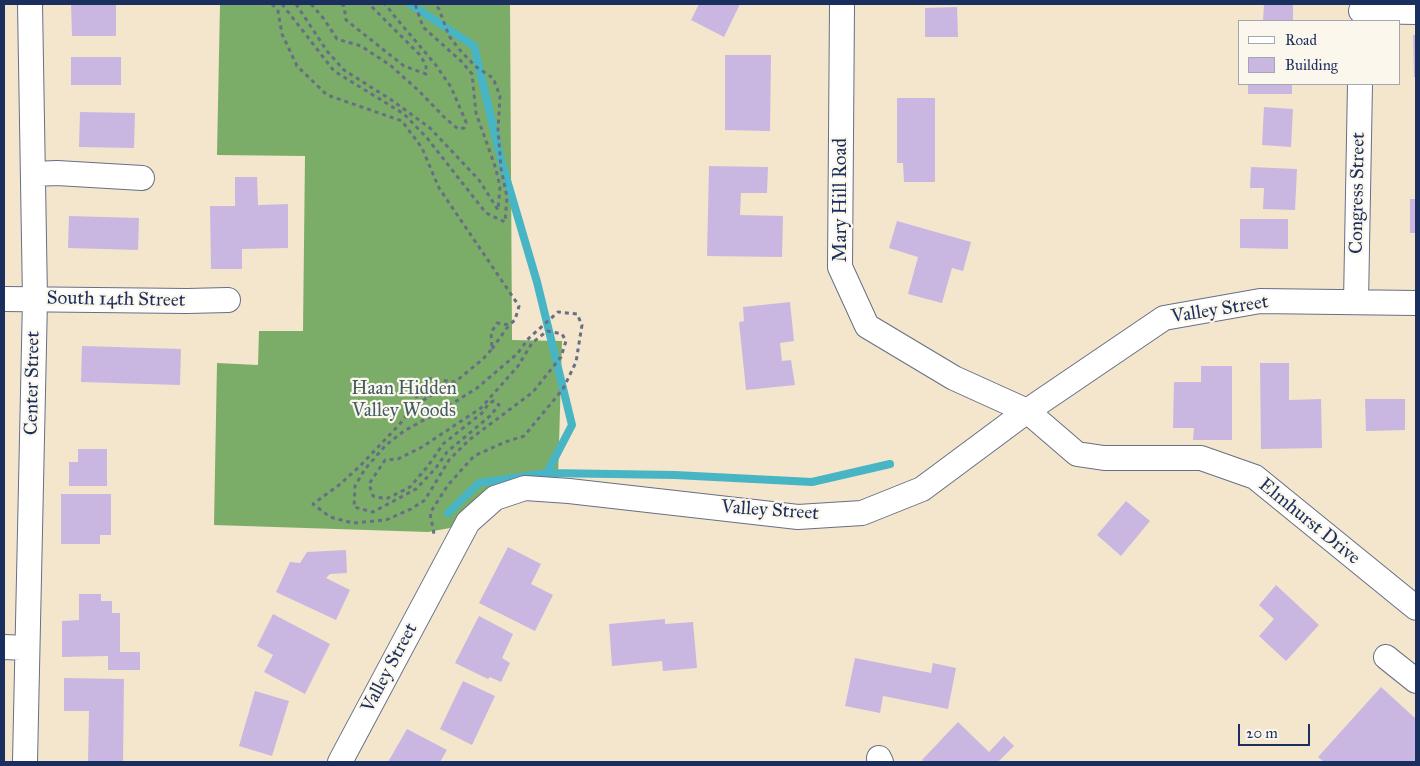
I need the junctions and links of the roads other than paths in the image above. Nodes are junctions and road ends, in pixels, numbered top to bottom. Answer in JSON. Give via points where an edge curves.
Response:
{"nodes":[{"id":1,"x":30,"y":4,"type":"edge"},
{"id":2,"x":842,"y":6,"type":"dead end"},
{"id":3,"x":1361,"y":12,"type":"edge"},
{"id":4,"x":1416,"y":12,"type":"edge"},
{"id":5,"x":1360,"y":85,"type":"edge"},
{"id":6,"x":33,"y":174,"type":"junction"},
{"id":7,"x":142,"y":178,"type":"dead end"},
{"id":8,"x":4,"y":299,"type":"edge"},
{"id":9,"x":35,"y":299,"type":"junction"},
{"id":10,"x":228,"y":300,"type":"dead end"},
{"id":11,"x":1356,"y":302,"type":"junction"},
{"id":12,"x":1416,"y":303,"type":"edge"},
{"id":13,"x":1027,"y":411,"type":"junction"},
{"id":14,"x":1416,"y":608,"type":"edge"},
{"id":15,"x":4,"y":647,"type":"edge"},
{"id":16,"x":27,"y":648,"type":"junction"},
{"id":17,"x":1386,"y":657,"type":"dead end"},
{"id":18,"x":1416,"y":681,"type":"edge"},
{"id":19,"x":25,"y":762,"type":"edge"},
{"id":20,"x":340,"y":762,"type":"edge"}],
"edges":[{"from":1,"to":6,"type":"street","name":"Center Street"},
{"from":2,"to":13,"type":"street","name":"Mary Hill Road","via":[[840,267],[867,326],[954,378]]},
{"from":3,"to":4,"type":"street"},
{"from":5,"to":11,"type":"street","name":"Congress Street"},
{"from":6,"to":7,"type":"street"},
{"from":6,"to":9,"type":"street","name":"Center Street"},
{"from":8,"to":9,"type":"street","name":"South 14th Street"},
{"from":9,"to":10,"type":"street","name":"South 14th Street"},
{"from":9,"to":16,"type":"street","name":"Center Street"},
{"from":11,"to":12,"type":"street"},
{"from":11,"to":13,"type":"street","name":"Valley Street","via":[[1260,301],[1164,318]]},
{"from":13,"to":14,"type":"street","name":"Elmhurst Drive","via":[[1077,454],[1104,458],[1201,458],[1255,477]]},
{"from":13,"to":20,"type":"street","name":"Valley Street","via":[[922,489],[862,513],[798,517],[569,490],[525,488],[495,498],[468,522]]},
{"from":15,"to":16,"type":"street"},
{"from":16,"to":19,"type":"street","name":"Center Street"},
{"from":17,"to":18,"type":"street"}]}
